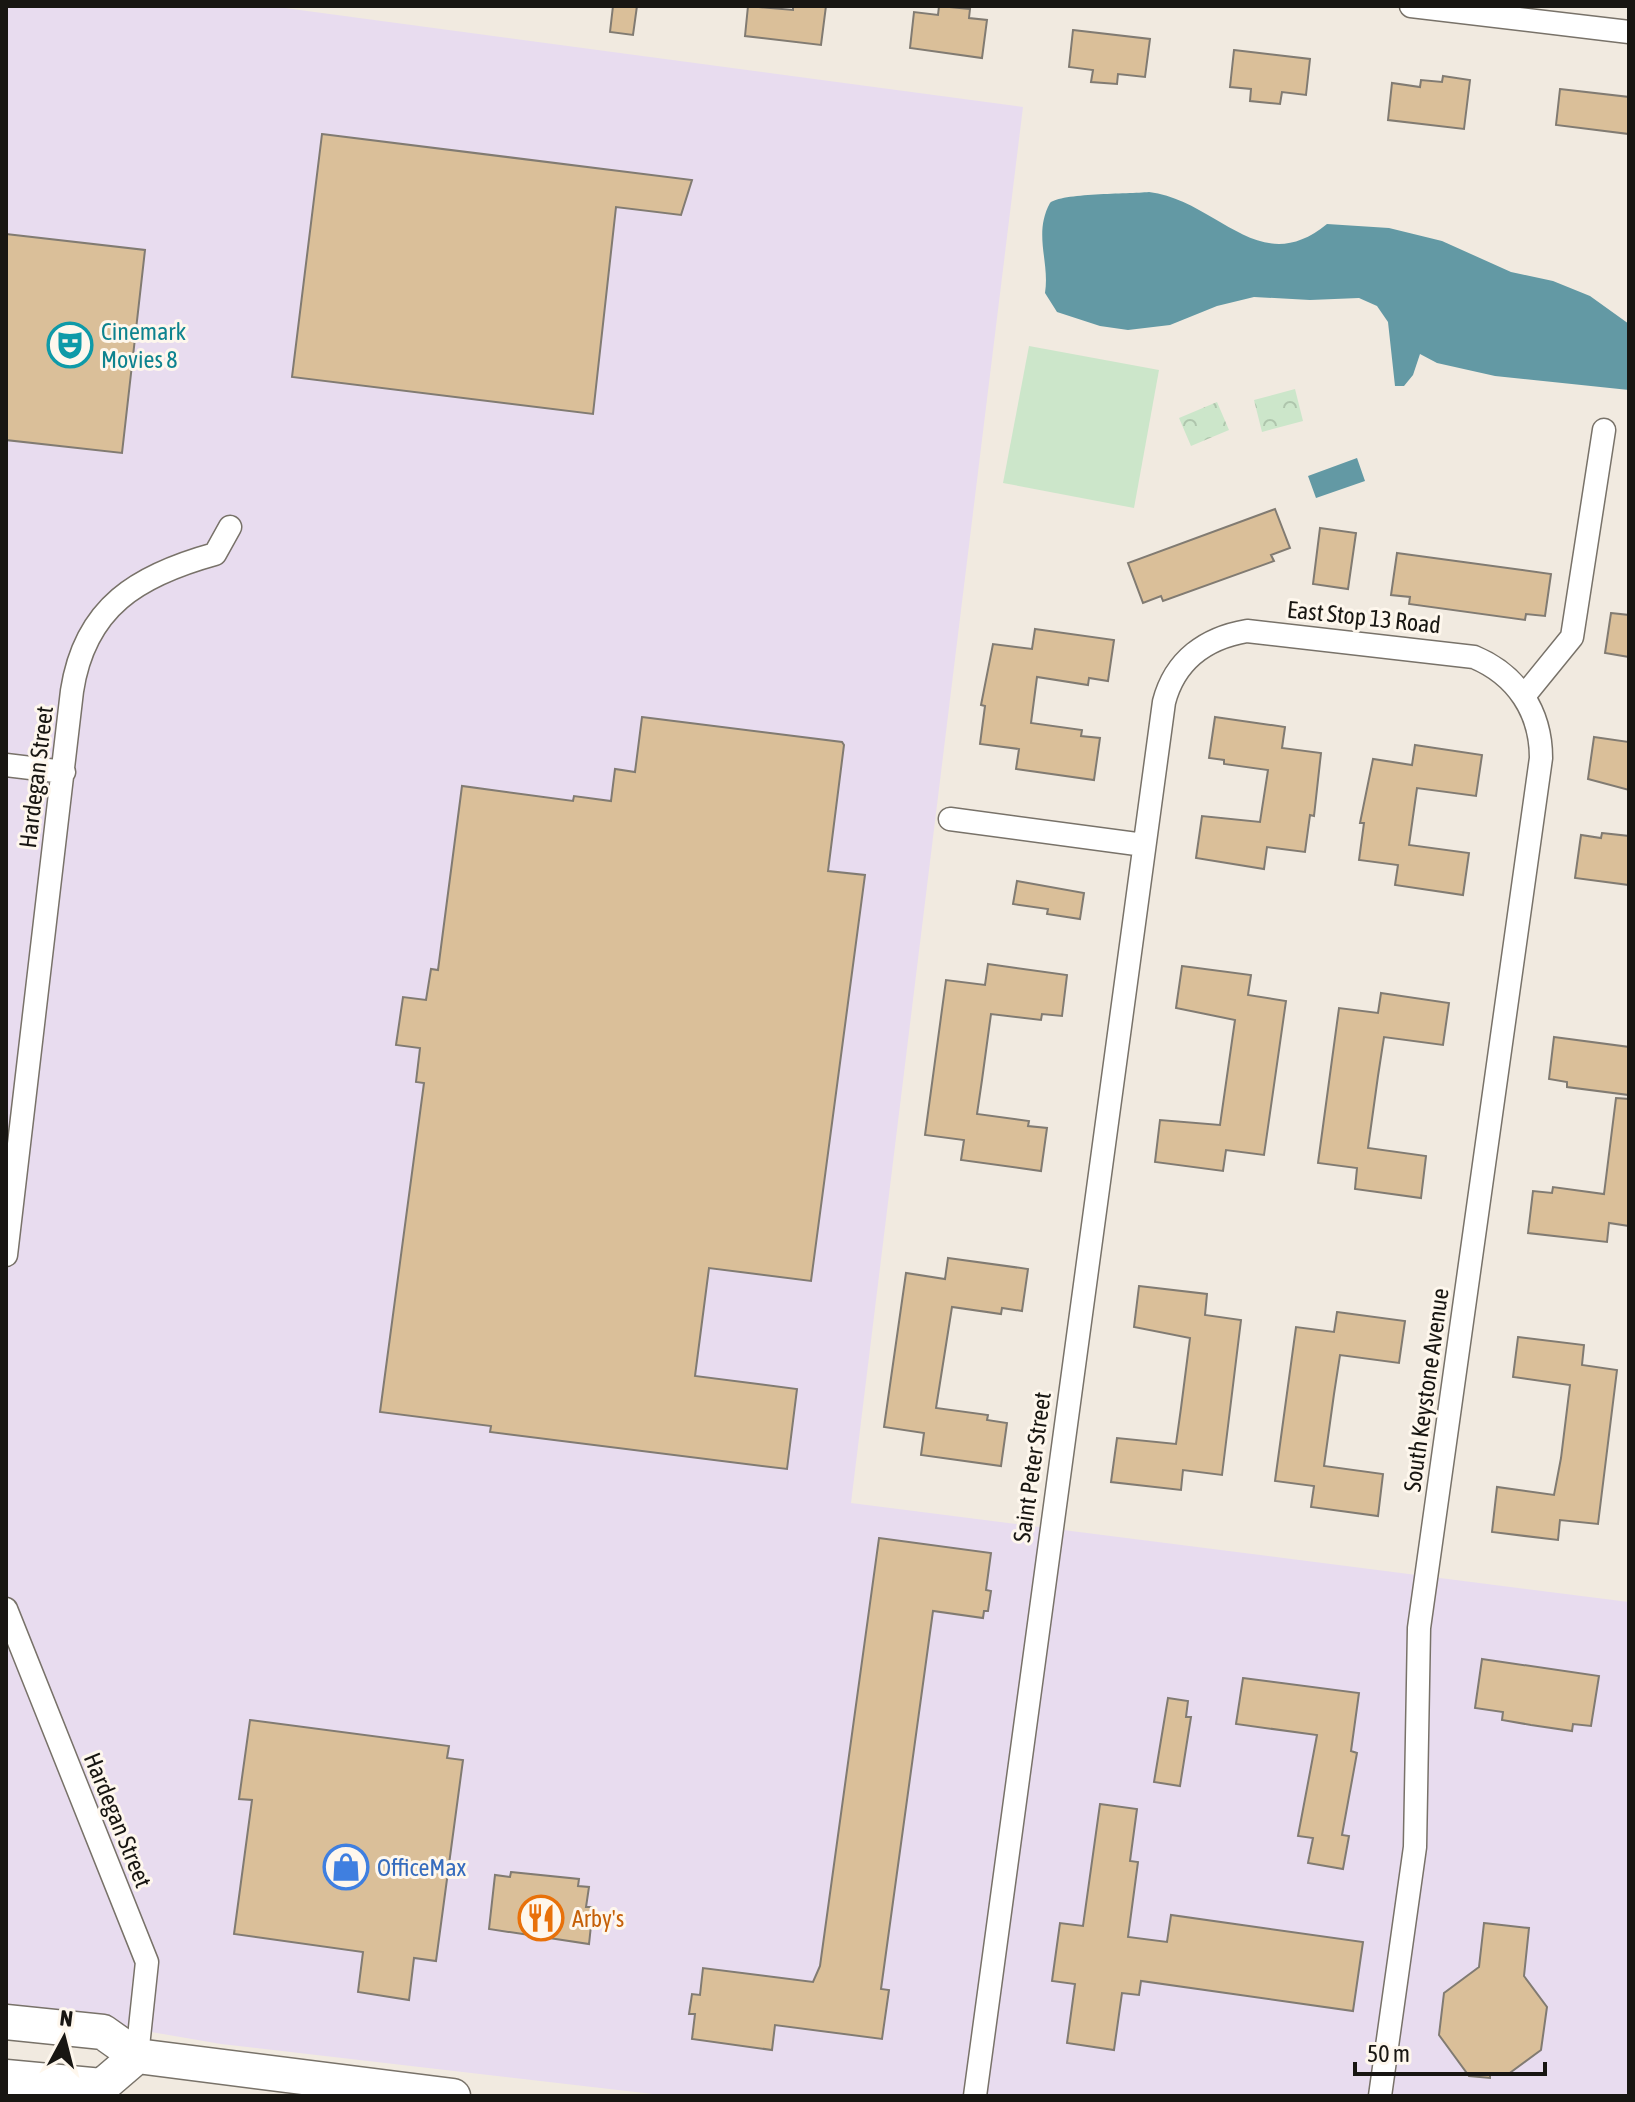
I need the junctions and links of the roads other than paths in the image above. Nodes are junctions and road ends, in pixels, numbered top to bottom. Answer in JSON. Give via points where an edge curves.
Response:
{"nodes":[{"id":1,"x":1411,"y":6,"type":"edge"},
{"id":2,"x":1629,"y":32,"type":"edge"},
{"id":3,"x":1604,"y":430,"type":"dead end"},
{"id":4,"x":230,"y":527,"type":"dead end"},
{"id":5,"x":1196,"y":651,"type":"joint"},
{"id":6,"x":1522,"y":693,"type":"junction"},
{"id":7,"x":6,"y":765,"type":"edge"},
{"id":8,"x":64,"y":772,"type":"junction"},
{"id":9,"x":950,"y":819,"type":"dead end"},
{"id":10,"x":1144,"y":845,"type":"junction"},
{"id":11,"x":6,"y":1255,"type":"edge"},
{"id":12,"x":6,"y":1609,"type":"edge"},
{"id":13,"x":6,"y":2022,"type":"edge"},
{"id":14,"x":137,"y":2056,"type":"junction"},
{"id":15,"x":6,"y":2077,"type":"edge"},
{"id":16,"x":453,"y":2096,"type":"edge"},
{"id":17,"x":975,"y":2096,"type":"edge"},
{"id":18,"x":1380,"y":2096,"type":"edge"}],
"edges":[{"from":1,"to":2,"type":"street"},
{"from":3,"to":6,"type":"street","via":[[1572,637]]},
{"from":4,"to":8,"type":"street","name":"Hardegan Street","via":[[215,554],[139,581],[94,629],[74,680]]},
{"from":5,"to":6,"type":"street","name":"East Stop 13 Road","via":[[1227,634],[1247,631],[1466,654],[1496,668]]},
{"from":5,"to":10,"type":"street","name":"Saint Peter Street","via":[[1178,669],[1166,695]]},
{"from":6,"to":18,"type":"street","name":"South Keystone Avenue","via":[[1537,727],[1541,758],[1419,1628],[1416,1836]]},
{"from":7,"to":8,"type":"street"},
{"from":8,"to":11,"type":"street","name":"Hardegan Street"},
{"from":9,"to":10,"type":"street"},
{"from":10,"to":17,"type":"street","name":"Saint Peter Street"},
{"from":12,"to":14,"type":"street","name":"Hardegan Street","via":[[147,1962]]},
{"from":13,"to":14,"type":"main road","via":[[103,2032]]},
{"from":14,"to":15,"type":"main road","via":[[102,2086]]},
{"from":14,"to":16,"type":"main road"}]}
